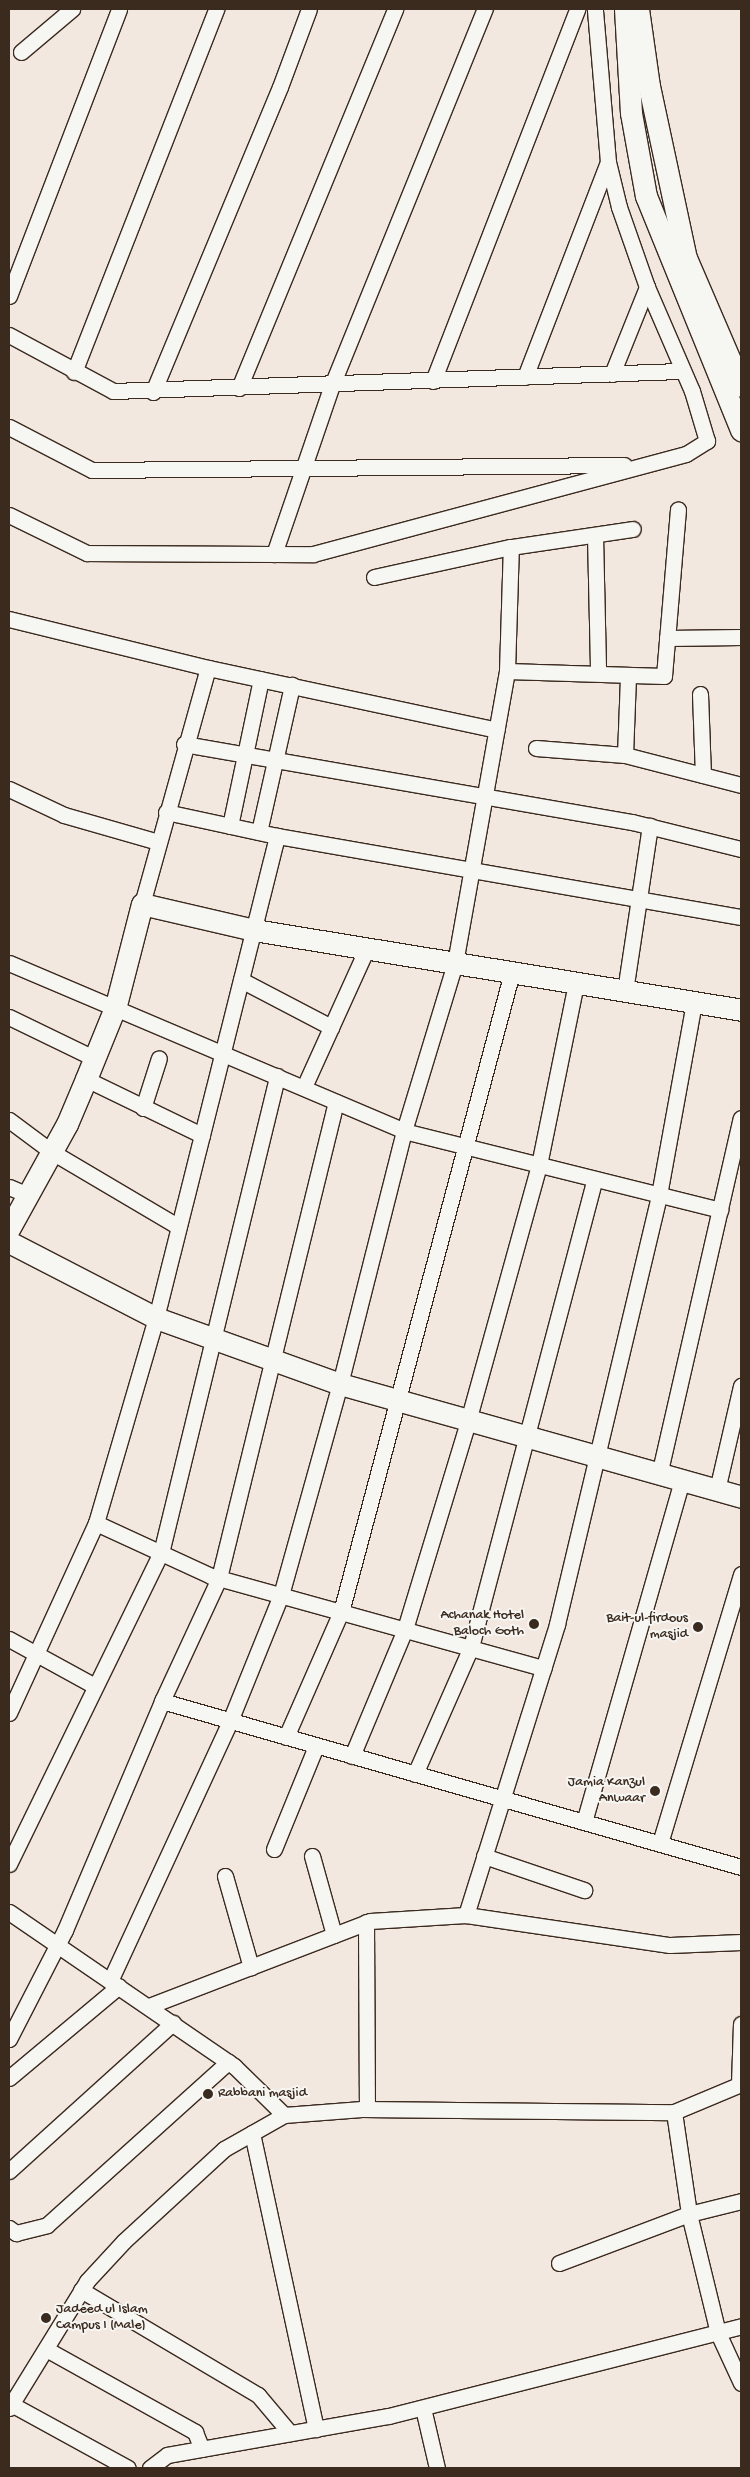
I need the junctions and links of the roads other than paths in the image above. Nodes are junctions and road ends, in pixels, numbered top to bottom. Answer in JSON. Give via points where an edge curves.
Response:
{"nodes":[{"id":1,"x":72,"y":9,"type":"edge"},
{"id":2,"x":120,"y":9,"type":"edge"},
{"id":3,"x":216,"y":9,"type":"edge"},
{"id":4,"x":309,"y":9,"type":"edge"},
{"id":5,"x":395,"y":9,"type":"edge"},
{"id":6,"x":485,"y":9,"type":"edge"},
{"id":7,"x":577,"y":9,"type":"edge"},
{"id":8,"x":595,"y":9,"type":"edge"},
{"id":9,"x":625,"y":9,"type":"edge"},
{"id":10,"x":638,"y":9,"type":"edge"},
{"id":11,"x":21,"y":52,"type":"dead end"},
{"id":12,"x":608,"y":162,"type":"junction"},
{"id":13,"x":648,"y":287,"type":"junction"},
{"id":14,"x":9,"y":296,"type":"edge"},
{"id":15,"x":9,"y":334,"type":"edge"},
{"id":16,"x":681,"y":371,"type":"junction"},
{"id":17,"x":74,"y":372,"type":"junction"},
{"id":18,"x":612,"y":374,"type":"junction"},
{"id":19,"x":525,"y":377,"type":"junction"},
{"id":20,"x":432,"y":381,"type":"junction"},
{"id":21,"x":332,"y":384,"type":"junction"},
{"id":22,"x":741,"y":386,"type":"edge"},
{"id":23,"x":240,"y":388,"type":"junction"},
{"id":24,"x":153,"y":392,"type":"junction"},
{"id":25,"x":9,"y":427,"type":"edge"},
{"id":26,"x":741,"y":430,"type":"edge"},
{"id":27,"x":645,"y":465,"type":"junction"},
{"id":28,"x":301,"y":468,"type":"junction"},
{"id":29,"x":678,"y":510,"type":"dead end"},
{"id":30,"x":9,"y":515,"type":"edge"},
{"id":31,"x":633,"y":529,"type":"dead end"},
{"id":32,"x":595,"y":535,"type":"junction"},
{"id":33,"x":511,"y":547,"type":"junction"},
{"id":34,"x":274,"y":554,"type":"junction"},
{"id":35,"x":374,"y":577,"type":"dead end"},
{"id":36,"x":9,"y":619,"type":"edge"},
{"id":37,"x":741,"y":637,"type":"edge"},
{"id":38,"x":667,"y":638,"type":"junction"},
{"id":39,"x":208,"y":668,"type":"junction"},
{"id":40,"x":507,"y":671,"type":"junction"},
{"id":41,"x":598,"y":671,"type":"junction"},
{"id":42,"x":628,"y":676,"type":"junction"},
{"id":43,"x":261,"y":679,"type":"junction"},
{"id":44,"x":292,"y":685,"type":"junction"},
{"id":45,"x":700,"y":694,"type":"dead end"},
{"id":46,"x":496,"y":730,"type":"junction"},
{"id":47,"x":184,"y":744,"type":"junction"},
{"id":48,"x":536,"y":748,"type":"dead end"},
{"id":49,"x":244,"y":755,"type":"junction"},
{"id":50,"x":624,"y":755,"type":"junction"},
{"id":51,"x":273,"y":760,"type":"junction"},
{"id":52,"x":703,"y":775,"type":"junction"},
{"id":53,"x":741,"y":785,"type":"edge"},
{"id":54,"x":9,"y":789,"type":"edge"},
{"id":55,"x":484,"y":796,"type":"junction"},
{"id":56,"x":166,"y":812,"type":"junction"},
{"id":57,"x":230,"y":826,"type":"junction"},
{"id":58,"x":650,"y":826,"type":"junction"},
{"id":59,"x":259,"y":832,"type":"junction"},
{"id":60,"x":277,"y":836,"type":"junction"},
{"id":61,"x":158,"y":842,"type":"junction"},
{"id":62,"x":741,"y":849,"type":"edge"},
{"id":63,"x":471,"y":870,"type":"junction"},
{"id":64,"x":639,"y":899,"type":"junction"},
{"id":65,"x":142,"y":904,"type":"junction"},
{"id":66,"x":741,"y":917,"type":"edge"},
{"id":67,"x":254,"y":930,"type":"junction"},
{"id":68,"x":367,"y":948,"type":"junction"},
{"id":69,"x":9,"y":963,"type":"edge"},
{"id":70,"x":455,"y":963,"type":"junction"},
{"id":71,"x":512,"y":972,"type":"junction"},
{"id":72,"x":241,"y":980,"type":"junction"},
{"id":73,"x":576,"y":983,"type":"junction"},
{"id":74,"x":625,"y":991,"type":"junction"},
{"id":75,"x":694,"y":1002,"type":"junction"},
{"id":76,"x":116,"y":1005,"type":"junction"},
{"id":77,"x":741,"y":1010,"type":"edge"},
{"id":78,"x":9,"y":1017,"type":"edge"},
{"id":79,"x":331,"y":1027,"type":"junction"},
{"id":80,"x":223,"y":1052,"type":"junction"},
{"id":81,"x":94,"y":1058,"type":"junction"},
{"id":82,"x":159,"y":1058,"type":"dead end"},
{"id":83,"x":277,"y":1076,"type":"junction"},
{"id":84,"x":86,"y":1079,"type":"junction"},
{"id":85,"x":304,"y":1088,"type":"junction"},
{"id":86,"x":336,"y":1102,"type":"junction"},
{"id":87,"x":143,"y":1108,"type":"junction"},
{"id":88,"x":741,"y":1118,"type":"edge"},
{"id":89,"x":9,"y":1120,"type":"edge"},
{"id":90,"x":404,"y":1131,"type":"junction"},
{"id":91,"x":202,"y":1135,"type":"junction"},
{"id":92,"x":468,"y":1148,"type":"junction"},
{"id":93,"x":52,"y":1152,"type":"junction"},
{"id":94,"x":539,"y":1165,"type":"junction"},
{"id":95,"x":595,"y":1179,"type":"junction"},
{"id":96,"x":18,"y":1191,"type":"edge"},
{"id":97,"x":659,"y":1195,"type":"junction"},
{"id":98,"x":720,"y":1210,"type":"junction"},
{"id":99,"x":179,"y":1227,"type":"junction"},
{"id":100,"x":9,"y":1229,"type":"edge"},
{"id":101,"x":9,"y":1242,"type":"edge"},
{"id":102,"x":156,"y":1318,"type":"junction"},
{"id":103,"x":213,"y":1339,"type":"junction"},
{"id":104,"x":275,"y":1361,"type":"junction"},
{"id":105,"x":340,"y":1384,"type":"junction"},
{"id":106,"x":741,"y":1386,"type":"edge"},
{"id":107,"x":398,"y":1401,"type":"junction"},
{"id":108,"x":468,"y":1421,"type":"junction"},
{"id":109,"x":526,"y":1438,"type":"junction"},
{"id":110,"x":594,"y":1458,"type":"junction"},
{"id":111,"x":659,"y":1475,"type":"junction"},
{"id":112,"x":682,"y":1481,"type":"junction"},
{"id":113,"x":717,"y":1490,"type":"junction"},
{"id":114,"x":741,"y":1497,"type":"edge"},
{"id":115,"x":96,"y":1523,"type":"junction"},
{"id":116,"x":161,"y":1553,"type":"junction"},
{"id":117,"x":741,"y":1574,"type":"edge"},
{"id":118,"x":220,"y":1578,"type":"junction"},
{"id":119,"x":281,"y":1595,"type":"junction"},
{"id":120,"x":341,"y":1612,"type":"junction"},
{"id":121,"x":405,"y":1629,"type":"junction"},
{"id":122,"x":9,"y":1638,"type":"edge"},
{"id":123,"x":471,"y":1647,"type":"junction"},
{"id":124,"x":36,"y":1654,"type":"junction"},
{"id":125,"x":543,"y":1668,"type":"junction"},
{"id":126,"x":95,"y":1686,"type":"junction"},
{"id":127,"x":162,"y":1701,"type":"junction"},
{"id":128,"x":9,"y":1713,"type":"edge"},
{"id":129,"x":230,"y":1721,"type":"junction"},
{"id":130,"x":286,"y":1737,"type":"junction"},
{"id":131,"x":316,"y":1746,"type":"junction"},
{"id":132,"x":352,"y":1756,"type":"junction"},
{"id":133,"x":416,"y":1774,"type":"junction"},
{"id":134,"x":501,"y":1799,"type":"junction"},
{"id":135,"x":584,"y":1822,"type":"junction"},
{"id":136,"x":660,"y":1843,"type":"junction"},
{"id":137,"x":274,"y":1849,"type":"dead end"},
{"id":138,"x":312,"y":1856,"type":"dead end"},
{"id":139,"x":484,"y":1856,"type":"junction"},
{"id":140,"x":9,"y":1864,"type":"edge"},
{"id":141,"x":741,"y":1867,"type":"edge"},
{"id":142,"x":225,"y":1876,"type":"dead end"},
{"id":143,"x":584,"y":1890,"type":"dead end"},
{"id":144,"x":9,"y":1912,"type":"edge"},
{"id":145,"x":466,"y":1916,"type":"junction"},
{"id":146,"x":366,"y":1922,"type":"junction"},
{"id":147,"x":334,"y":1935,"type":"junction"},
{"id":148,"x":741,"y":1942,"type":"edge"},
{"id":149,"x":57,"y":1946,"type":"junction"},
{"id":150,"x":251,"y":1967,"type":"junction"},
{"id":151,"x":115,"y":1984,"type":"junction"},
{"id":152,"x":149,"y":2006,"type":"junction"},
{"id":153,"x":173,"y":2022,"type":"junction"},
{"id":154,"x":741,"y":2024,"type":"edge"},
{"id":155,"x":9,"y":2039,"type":"edge"},
{"id":156,"x":228,"y":2062,"type":"junction"},
{"id":157,"x":9,"y":2078,"type":"edge"},
{"id":158,"x":740,"y":2084,"type":"edge"},
{"id":159,"x":367,"y":2110,"type":"junction"},
{"id":160,"x":674,"y":2112,"type":"junction"},
{"id":161,"x":284,"y":2114,"type":"junction"},
{"id":162,"x":252,"y":2133,"type":"junction"},
{"id":163,"x":9,"y":2171,"type":"edge"},
{"id":164,"x":741,"y":2201,"type":"edge"},
{"id":165,"x":689,"y":2214,"type":"junction"},
{"id":166,"x":9,"y":2228,"type":"edge"},
{"id":167,"x":559,"y":2263,"type":"dead end"},
{"id":168,"x":81,"y":2290,"type":"junction"},
{"id":169,"x":741,"y":2326,"type":"edge"},
{"id":170,"x":718,"y":2333,"type":"junction"},
{"id":171,"x":46,"y":2348,"type":"junction"},
{"id":172,"x":741,"y":2383,"type":"edge"},
{"id":173,"x":10,"y":2406,"type":"edge"},
{"id":174,"x":423,"y":2408,"type":"junction"},
{"id":175,"x":316,"y":2429,"type":"junction"},
{"id":176,"x":290,"y":2433,"type":"junction"},
{"id":177,"x":202,"y":2449,"type":"junction"},
{"id":178,"x":128,"y":2468,"type":"edge"},
{"id":179,"x":150,"y":2468,"type":"edge"},
{"id":180,"x":437,"y":2468,"type":"edge"}],
"edges":[{"from":1,"to":11,"type":"street"},
{"from":2,"to":14,"type":"street"},
{"from":3,"to":17,"type":"street"},
{"from":4,"to":24,"type":"street","via":[[280,87]]},
{"from":5,"to":23,"type":"street"},
{"from":6,"to":21,"type":"street"},
{"from":7,"to":20,"type":"street"},
{"from":8,"to":12,"type":"street"},
{"from":9,"to":26,"type":"street","via":[[631,113],[646,196]]},
{"from":10,"to":22,"type":"street","via":[[649,86],[686,258]]},
{"from":12,"to":13,"type":"street","via":[[619,207]]},
{"from":12,"to":19,"type":"street"},
{"from":13,"to":16,"type":"street"},
{"from":13,"to":18,"type":"street"},
{"from":15,"to":17,"type":"street"},
{"from":16,"to":18,"type":"street"},
{"from":16,"to":27,"type":"street","via":[[706,428],[707,441],[686,454]]},
{"from":17,"to":24,"type":"street","via":[[113,391]]},
{"from":18,"to":19,"type":"street"},
{"from":19,"to":20,"type":"street"},
{"from":20,"to":21,"type":"street"},
{"from":21,"to":23,"type":"street"},
{"from":21,"to":28,"type":"street"},
{"from":23,"to":24,"type":"street"},
{"from":25,"to":28,"type":"street","via":[[92,470]]},
{"from":27,"to":28,"type":"street"},
{"from":27,"to":34,"type":"street","via":[[313,554]]},
{"from":28,"to":34,"type":"street"},
{"from":29,"to":38,"type":"street"},
{"from":30,"to":34,"type":"street","via":[[87,553]]},
{"from":31,"to":32,"type":"street"},
{"from":32,"to":33,"type":"street"},
{"from":32,"to":41,"type":"street"},
{"from":33,"to":35,"type":"street"},
{"from":33,"to":40,"type":"street"},
{"from":36,"to":39,"type":"street"},
{"from":37,"to":38,"type":"street"},
{"from":38,"to":42,"type":"street","via":[[664,676]]},
{"from":39,"to":43,"type":"street"},
{"from":39,"to":47,"type":"street"},
{"from":40,"to":41,"type":"street"},
{"from":40,"to":46,"type":"street"},
{"from":41,"to":42,"type":"street"},
{"from":42,"to":50,"type":"street"},
{"from":43,"to":44,"type":"street"},
{"from":43,"to":49,"type":"street"},
{"from":44,"to":46,"type":"street"},
{"from":44,"to":51,"type":"street"},
{"from":45,"to":52,"type":"street"},
{"from":46,"to":55,"type":"street"},
{"from":47,"to":49,"type":"street"},
{"from":47,"to":56,"type":"street"},
{"from":48,"to":50,"type":"street"},
{"from":49,"to":51,"type":"street"},
{"from":49,"to":57,"type":"street"},
{"from":50,"to":52,"type":"street"},
{"from":51,"to":55,"type":"street"},
{"from":51,"to":59,"type":"street"},
{"from":52,"to":53,"type":"street"},
{"from":54,"to":61,"type":"street","via":[[64,815]]},
{"from":55,"to":58,"type":"street"},
{"from":55,"to":63,"type":"street"},
{"from":56,"to":57,"type":"street"},
{"from":56,"to":61,"type":"street"},
{"from":57,"to":59,"type":"street"},
{"from":58,"to":62,"type":"street"},
{"from":58,"to":64,"type":"street"},
{"from":59,"to":60,"type":"street"},
{"from":60,"to":63,"type":"street"},
{"from":60,"to":67,"type":"street"},
{"from":61,"to":65,"type":"street"},
{"from":63,"to":64,"type":"street"},
{"from":63,"to":70,"type":"street"},
{"from":64,"to":66,"type":"street"},
{"from":64,"to":74,"type":"street"},
{"from":65,"to":67,"type":"street"},
{"from":65,"to":76,"type":"street"},
{"from":67,"to":68,"type":"street"},
{"from":67,"to":72,"type":"street"},
{"from":68,"to":70,"type":"street"},
{"from":68,"to":79,"type":"street"},
{"from":69,"to":76,"type":"street"},
{"from":70,"to":71,"type":"street"},
{"from":70,"to":90,"type":"street"},
{"from":71,"to":73,"type":"street"},
{"from":71,"to":92,"type":"street"},
{"from":72,"to":79,"type":"street"},
{"from":72,"to":80,"type":"street"},
{"from":73,"to":74,"type":"street"},
{"from":73,"to":94,"type":"street"},
{"from":74,"to":75,"type":"street"},
{"from":75,"to":77,"type":"street"},
{"from":75,"to":97,"type":"street"},
{"from":76,"to":80,"type":"street"},
{"from":76,"to":81,"type":"street"},
{"from":78,"to":81,"type":"street"},
{"from":79,"to":85,"type":"street"},
{"from":80,"to":83,"type":"street"},
{"from":80,"to":91,"type":"street"},
{"from":81,"to":84,"type":"street"},
{"from":82,"to":87,"type":"street"},
{"from":83,"to":85,"type":"street"},
{"from":83,"to":103,"type":"street"},
{"from":84,"to":87,"type":"street"},
{"from":84,"to":93,"type":"street"},
{"from":85,"to":86,"type":"street"},
{"from":86,"to":90,"type":"street"},
{"from":86,"to":104,"type":"street"},
{"from":87,"to":91,"type":"street"},
{"from":88,"to":98,"type":"street"},
{"from":89,"to":93,"type":"street"},
{"from":90,"to":92,"type":"street"},
{"from":90,"to":105,"type":"street"},
{"from":91,"to":99,"type":"street"},
{"from":92,"to":94,"type":"street"},
{"from":92,"to":107,"type":"street"},
{"from":93,"to":96,"type":"street"},
{"from":93,"to":99,"type":"street"},
{"from":94,"to":95,"type":"street"},
{"from":94,"to":108,"type":"street"},
{"from":95,"to":97,"type":"street"},
{"from":95,"to":109,"type":"street"},
{"from":96,"to":100,"type":"street"},
{"from":97,"to":98,"type":"street"},
{"from":97,"to":110,"type":"street"},
{"from":98,"to":111,"type":"street"},
{"from":99,"to":102,"type":"street"},
{"from":101,"to":102,"type":"street"},
{"from":102,"to":103,"type":"street"},
{"from":102,"to":115,"type":"street"},
{"from":103,"to":104,"type":"street"},
{"from":103,"to":116,"type":"street"},
{"from":104,"to":105,"type":"street"},
{"from":104,"to":118,"type":"street"},
{"from":105,"to":107,"type":"street"},
{"from":105,"to":119,"type":"street"},
{"from":106,"to":113,"type":"street"},
{"from":107,"to":108,"type":"street"},
{"from":107,"to":120,"type":"street"},
{"from":108,"to":109,"type":"street"},
{"from":108,"to":121,"type":"street"},
{"from":109,"to":110,"type":"street"},
{"from":109,"to":123,"type":"street"},
{"from":110,"to":111,"type":"street"},
{"from":110,"to":125,"type":"street","via":[[557,1624]]},
{"from":111,"to":112,"type":"street"},
{"from":112,"to":113,"type":"street"},
{"from":112,"to":135,"type":"street"},
{"from":113,"to":114,"type":"street"},
{"from":115,"to":116,"type":"street"},
{"from":115,"to":124,"type":"street"},
{"from":116,"to":118,"type":"street"},
{"from":116,"to":126,"type":"street"},
{"from":117,"to":136,"type":"street"},
{"from":118,"to":119,"type":"street"},
{"from":118,"to":127,"type":"street"},
{"from":119,"to":120,"type":"street"},
{"from":119,"to":129,"type":"street"},
{"from":120,"to":121,"type":"street"},
{"from":120,"to":130,"type":"street"},
{"from":121,"to":123,"type":"street"},
{"from":121,"to":132,"type":"street"},
{"from":122,"to":124,"type":"street"},
{"from":123,"to":125,"type":"street"},
{"from":123,"to":133,"type":"street"},
{"from":124,"to":126,"type":"street"},
{"from":124,"to":128,"type":"street"},
{"from":125,"to":134,"type":"street"},
{"from":126,"to":140,"type":"street"},
{"from":127,"to":129,"type":"street"},
{"from":127,"to":149,"type":"street"},
{"from":129,"to":130,"type":"street"},
{"from":129,"to":151,"type":"street"},
{"from":130,"to":131,"type":"street"},
{"from":131,"to":132,"type":"street"},
{"from":131,"to":137,"type":"street"},
{"from":132,"to":133,"type":"street"},
{"from":133,"to":134,"type":"street"},
{"from":134,"to":135,"type":"street"},
{"from":134,"to":139,"type":"street"},
{"from":135,"to":136,"type":"street"},
{"from":136,"to":141,"type":"street"},
{"from":138,"to":147,"type":"street"},
{"from":139,"to":143,"type":"street"},
{"from":139,"to":145,"type":"street"},
{"from":142,"to":150,"type":"street"},
{"from":144,"to":149,"type":"street"},
{"from":145,"to":146,"type":"street"},
{"from":145,"to":148,"type":"street","via":[[670,1945]]},
{"from":146,"to":147,"type":"street"},
{"from":146,"to":159,"type":"street"},
{"from":147,"to":150,"type":"street"},
{"from":149,"to":151,"type":"street"},
{"from":149,"to":155,"type":"street"},
{"from":150,"to":152,"type":"street"},
{"from":151,"to":152,"type":"street"},
{"from":151,"to":157,"type":"street"},
{"from":152,"to":153,"type":"street"},
{"from":153,"to":156,"type":"street"},
{"from":153,"to":163,"type":"street"},
{"from":154,"to":158,"type":"street"},
{"from":156,"to":161,"type":"street"},
{"from":156,"to":166,"type":"street","via":[[47,2225],[16,2233]]},
{"from":158,"to":160,"type":"street"},
{"from":159,"to":160,"type":"street"},
{"from":159,"to":161,"type":"street"},
{"from":160,"to":165,"type":"street"},
{"from":161,"to":162,"type":"street"},
{"from":162,"to":168,"type":"street","via":[[224,2149],[131,2234]]},
{"from":162,"to":175,"type":"street"},
{"from":164,"to":165,"type":"street"},
{"from":165,"to":167,"type":"street"},
{"from":165,"to":170,"type":"street"},
{"from":168,"to":171,"type":"street"},
{"from":168,"to":176,"type":"street","via":[[258,2395]]},
{"from":169,"to":170,"type":"street"},
{"from":170,"to":172,"type":"street"},
{"from":170,"to":174,"type":"street"},
{"from":171,"to":173,"type":"street"},
{"from":171,"to":177,"type":"street","via":[[195,2432]]},
{"from":173,"to":178,"type":"street"},
{"from":174,"to":175,"type":"street"},
{"from":174,"to":180,"type":"street"},
{"from":175,"to":176,"type":"street"},
{"from":176,"to":177,"type":"street"},
{"from":177,"to":179,"type":"street","via":[[167,2455]]}]}
